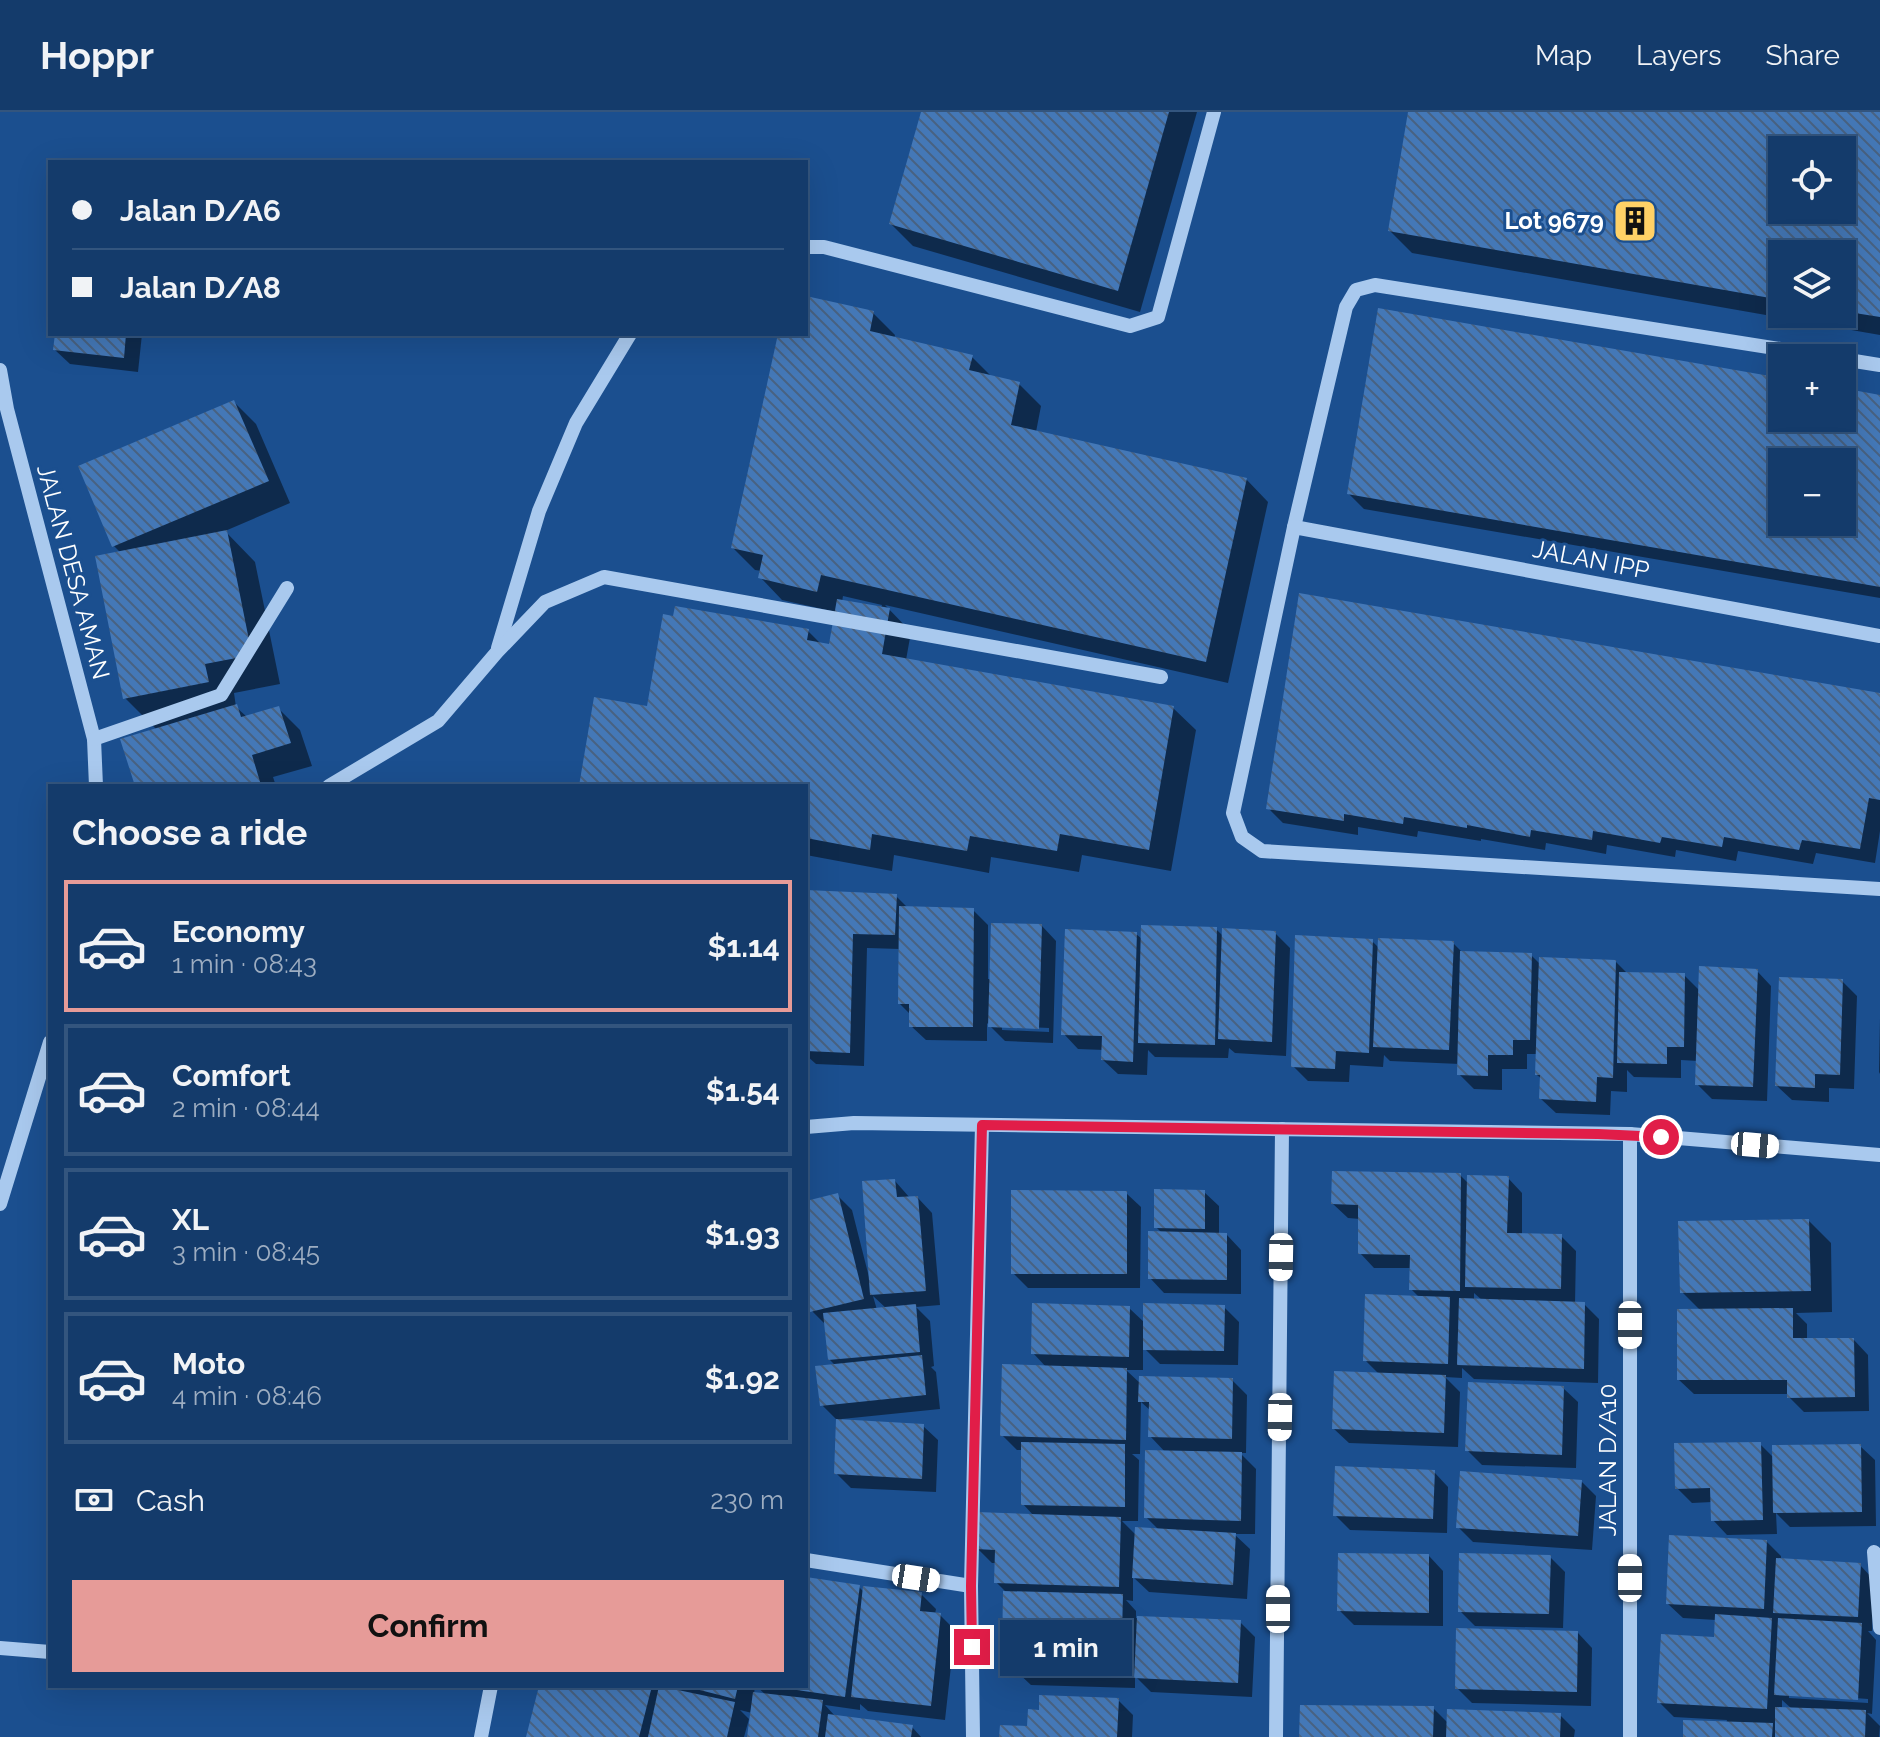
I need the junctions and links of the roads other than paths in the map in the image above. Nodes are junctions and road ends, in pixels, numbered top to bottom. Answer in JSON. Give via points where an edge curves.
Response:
{"nodes":[{"id":1,"x":1214,"y":112,"type":"edge"},
{"id":2,"x":808,"y":247,"type":"edge"},
{"id":3,"x":629,"y":336,"type":"edge"},
{"id":4,"x":1768,"y":347,"type":"edge"},
{"id":5,"x":1856,"y":361,"type":"edge"},
{"id":6,"x":1880,"y":365,"type":"edge"},
{"id":7,"x":0,"y":370,"type":"edge"},
{"id":8,"x":1294,"y":527,"type":"junction"},
{"id":9,"x":287,"y":588,"type":"dead end"},
{"id":10,"x":1880,"y":636,"type":"edge"},
{"id":11,"x":497,"y":652,"type":"junction"},
{"id":12,"x":1161,"y":677,"type":"dead end"},
{"id":13,"x":94,"y":739,"type":"junction"},
{"id":14,"x":96,"y":784,"type":"edge"},
{"id":15,"x":332,"y":784,"type":"edge"},
{"id":16,"x":1880,"y":889,"type":"edge"},
{"id":17,"x":48,"y":1048,"type":"edge"},
{"id":18,"x":982,"y":1125,"type":"junction"},
{"id":19,"x":808,"y":1127,"type":"edge"},
{"id":20,"x":1282,"y":1129,"type":"junction"},
{"id":21,"x":1630,"y":1134,"type":"junction"},
{"id":22,"x":1880,"y":1155,"type":"edge"},
{"id":23,"x":0,"y":1203,"type":"edge"},
{"id":24,"x":1874,"y":1552,"type":"dead end"},
{"id":25,"x":808,"y":1560,"type":"edge"},
{"id":26,"x":971,"y":1586,"type":"junction"},
{"id":27,"x":1880,"y":1628,"type":"edge"},
{"id":28,"x":0,"y":1648,"type":"edge"},
{"id":29,"x":48,"y":1652,"type":"edge"},
{"id":30,"x":491,"y":1688,"type":"edge"},
{"id":31,"x":481,"y":1737,"type":"edge"},
{"id":32,"x":973,"y":1737,"type":"edge"},
{"id":33,"x":1276,"y":1737,"type":"edge"},
{"id":34,"x":1630,"y":1737,"type":"edge"}],
"edges":[{"from":1,"to":2,"type":"street","via":[[1158,317],[1130,326]]},
{"from":3,"to":11,"type":"street","via":[[576,423],[539,511]]},
{"from":4,"to":8,"type":"street","via":[[1375,285],[1356,290],[1346,307]]},
{"from":5,"to":6,"type":"street"},
{"from":7,"to":13,"type":"street","name":"JALAN DESA AMAN"},
{"from":8,"to":10,"type":"street","name":"JALAN IPP"},
{"from":8,"to":16,"type":"street","via":[[1233,813],[1242,837],[1262,851]]},
{"from":9,"to":13,"type":"street","via":[[221,695]]},
{"from":11,"to":12,"type":"street","via":[[545,602],[604,577]]},
{"from":11,"to":15,"type":"street","via":[[438,721]]},
{"from":13,"to":14,"type":"street","name":"JALAN DESA AMAN"},
{"from":17,"to":23,"type":"street"},
{"from":18,"to":19,"type":"street"},
{"from":18,"to":20,"type":"street"},
{"from":18,"to":26,"type":"street"},
{"from":20,"to":21,"type":"street"},
{"from":20,"to":33,"type":"street"},
{"from":21,"to":22,"type":"street"},
{"from":21,"to":34,"type":"street","name":"JALAN D/A10"},
{"from":24,"to":27,"type":"street"},
{"from":25,"to":26,"type":"street"},
{"from":26,"to":32,"type":"street"},
{"from":28,"to":29,"type":"street"},
{"from":30,"to":31,"type":"street"}]}
